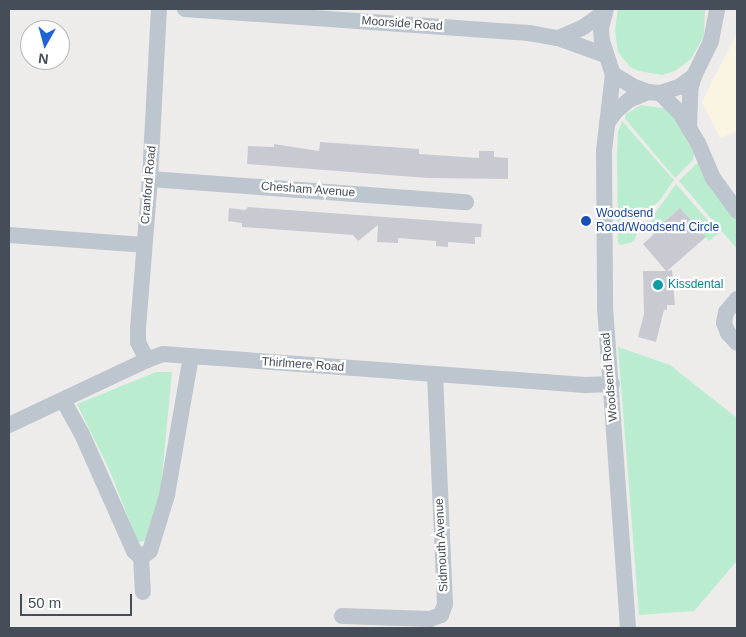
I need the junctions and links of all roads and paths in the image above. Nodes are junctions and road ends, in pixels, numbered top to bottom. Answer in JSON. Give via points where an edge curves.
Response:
{"nodes":[{"id":1,"x":159,"y":9,"type":"edge"},
{"id":2,"x":185,"y":9,"type":"edge"},
{"id":3,"x":192,"y":9,"type":"edge"},
{"id":4,"x":717,"y":9,"type":"edge"},
{"id":5,"x":605,"y":11,"type":"edge"},
{"id":6,"x":558,"y":38,"type":"junction"},
{"id":7,"x":605,"y":56,"type":"junction"},
{"id":8,"x":613,"y":74,"type":"junction"},
{"id":9,"x":694,"y":76,"type":"junction"},
{"id":10,"x":654,"y":92,"type":"junction"},
{"id":11,"x":606,"y":125,"type":"junction"},
{"id":12,"x":689,"y":128,"type":"junction"},
{"id":13,"x":150,"y":179,"type":"junction"},
{"id":14,"x":734,"y":200,"type":"edge"},
{"id":15,"x":466,"y":202,"type":"dead end"},
{"id":16,"x":9,"y":236,"type":"edge"},
{"id":17,"x":144,"y":245,"type":"junction"},
{"id":18,"x":737,"y":299,"type":"edge"},
{"id":19,"x":737,"y":343,"type":"edge"},
{"id":20,"x":191,"y":356,"type":"junction"},
{"id":21,"x":147,"y":360,"type":"junction"},
{"id":22,"x":435,"y":374,"type":"junction"},
{"id":23,"x":612,"y":384,"type":"junction"},
{"id":24,"x":63,"y":400,"type":"junction"},
{"id":25,"x":9,"y":425,"type":"edge"},
{"id":26,"x":141,"y":556,"type":"junction"},
{"id":27,"x":143,"y":592,"type":"dead end"},
{"id":28,"x":342,"y":616,"type":"dead end"},
{"id":29,"x":628,"y":628,"type":"edge"}],
"edges":[{"from":1,"to":13,"type":"street","name":"Cranford Road"},
{"from":2,"to":3,"type":"street","name":"Moorside Road"},
{"from":3,"to":6,"type":"street","name":"Moorside Road","via":[[520,32]]},
{"from":4,"to":9,"type":"street","via":[[711,42]]},
{"from":5,"to":6,"type":"street","via":[[582,28]]},
{"from":5,"to":7,"type":"street","via":[[601,28]]},
{"from":6,"to":7,"type":"street","name":"Moorside Road"},
{"from":7,"to":8,"type":"street"},
{"from":8,"to":10,"type":"street","via":[[632,86]]},
{"from":8,"to":11,"type":"street","name":"Woodsend Road"},
{"from":9,"to":10,"type":"street","via":[[679,86]]},
{"from":9,"to":12,"type":"street","via":[[690,90]]},
{"from":10,"to":11,"type":"street","via":[[622,106]]},
{"from":10,"to":12,"type":"street","via":[[680,113]]},
{"from":11,"to":23,"type":"street","name":"Woodsend Road","via":[[605,307]]},
{"from":12,"to":14,"type":"street","via":[[713,178]]},
{"from":13,"to":15,"type":"street","name":"Chesham Avenue"},
{"from":13,"to":17,"type":"street","name":"Cranford Road"},
{"from":16,"to":17,"type":"street"},
{"from":17,"to":21,"type":"street","name":"Cranford Road","via":[[138,342]]},
{"from":18,"to":19,"type":"street","via":[[726,312],[724,323]]},
{"from":20,"to":21,"type":"street","name":"Thirlmere Road","via":[[164,354]]},
{"from":20,"to":22,"type":"street","name":"Thirlmere Road"},
{"from":20,"to":26,"type":"street","via":[[166,495],[150,550]]},
{"from":21,"to":24,"type":"street","name":"Thirlmere Road"},
{"from":22,"to":23,"type":"street","name":"Thirlmere Road","via":[[585,385]]},
{"from":22,"to":28,"type":"street","name":"Sidmouth Avenue","via":[[445,604],[441,615],[430,619]]},
{"from":23,"to":29,"type":"street","name":"Woodsend Road"},
{"from":24,"to":25,"type":"street","name":"Thirlmere Road"},
{"from":24,"to":26,"type":"street","via":[[81,432],[134,551]]},
{"from":26,"to":27,"type":"street"}]}
